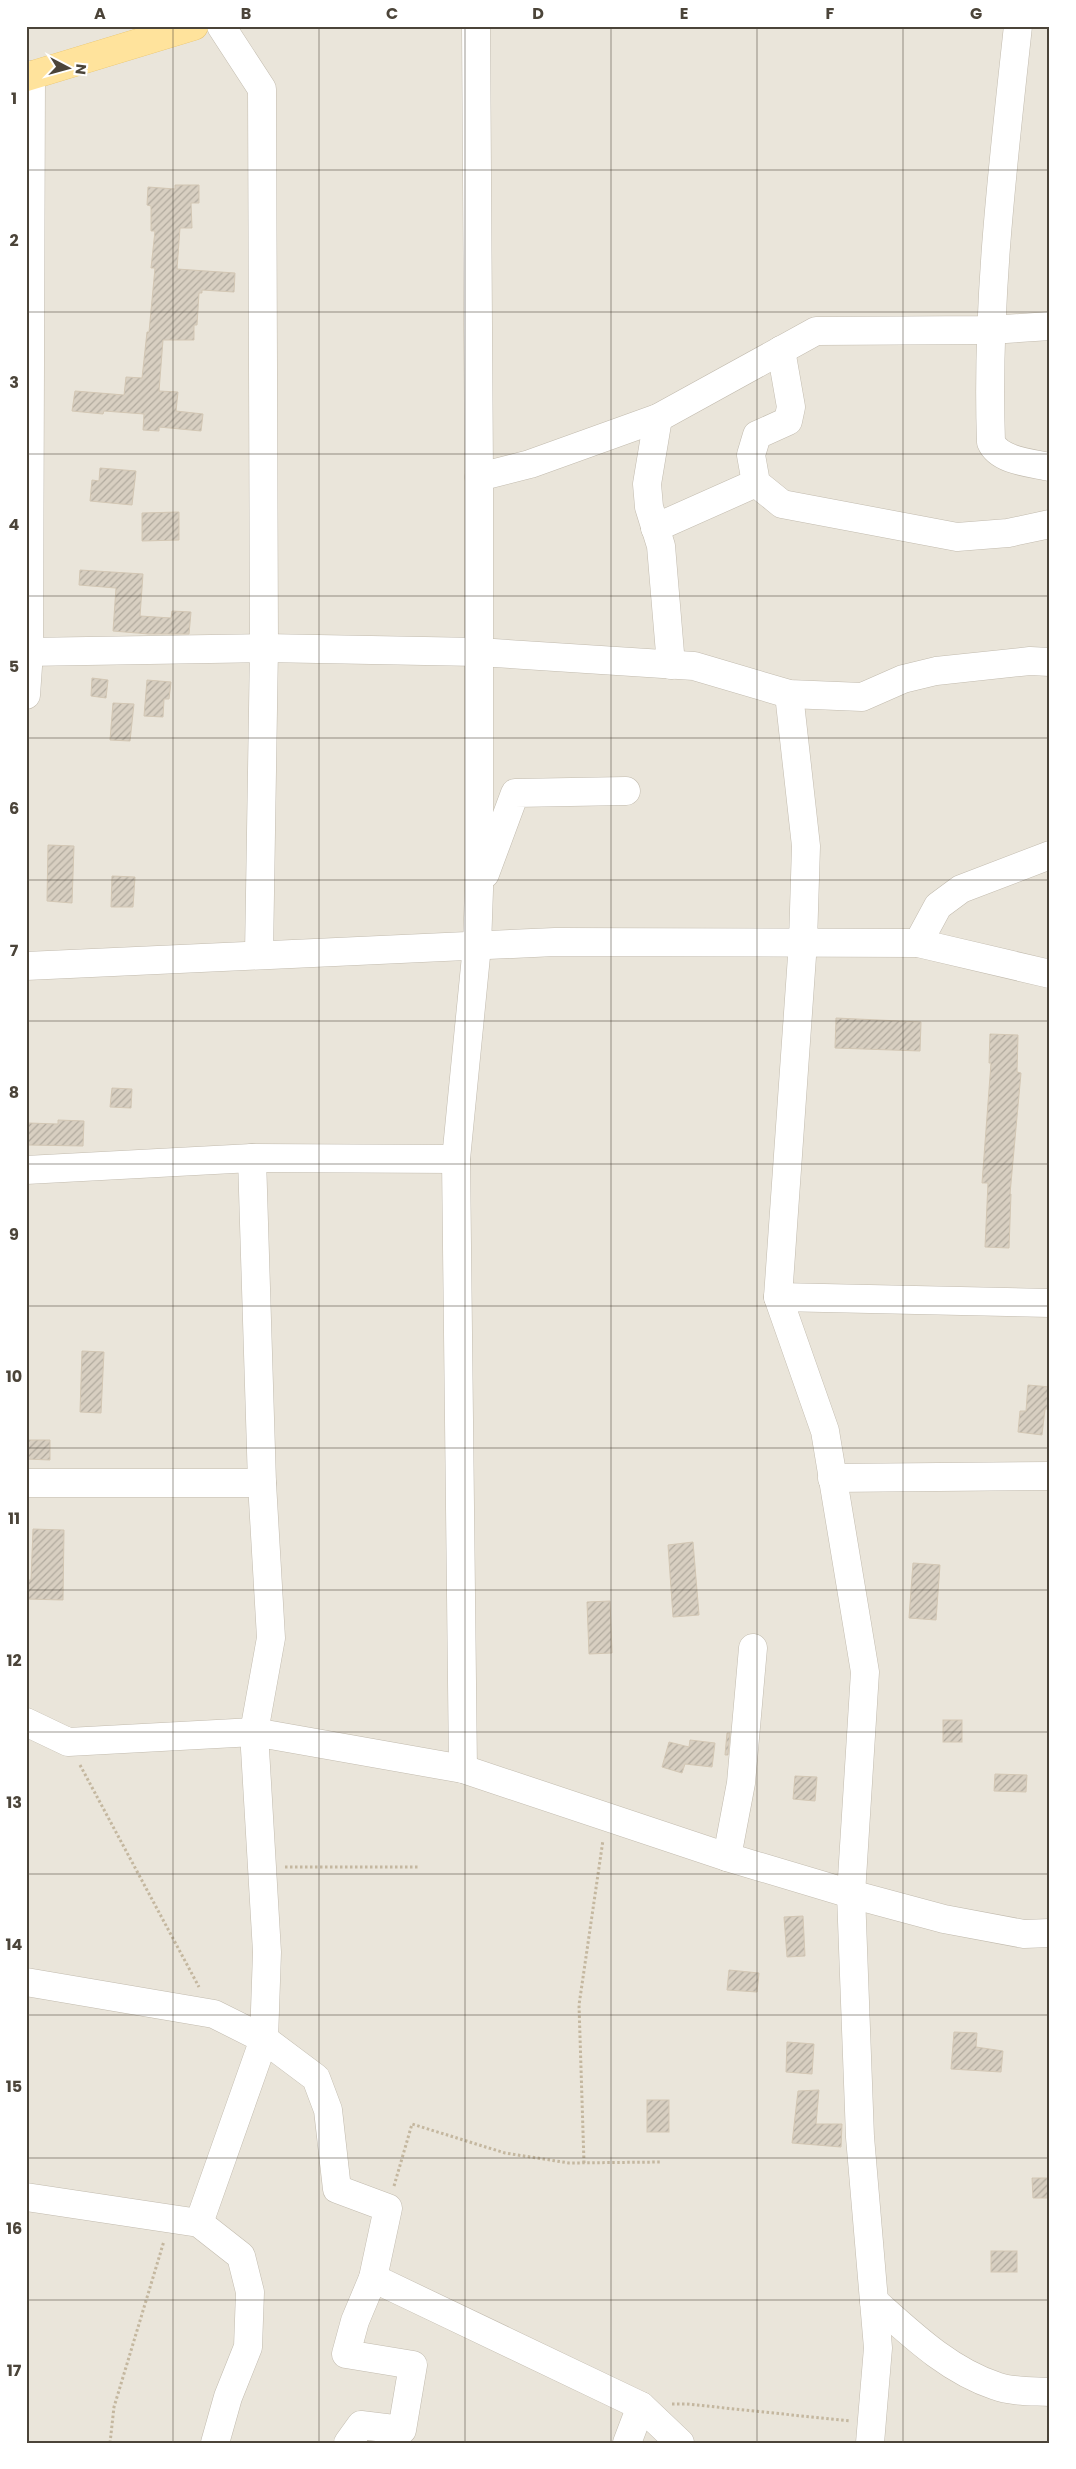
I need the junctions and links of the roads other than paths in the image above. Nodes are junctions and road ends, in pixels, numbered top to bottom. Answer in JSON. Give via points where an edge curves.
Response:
{"nodes":[{"id":1,"x":194,"y":26,"type":"edge"},
{"id":2,"x":221,"y":26,"type":"edge"},
{"id":3,"x":476,"y":26,"type":"edge"},
{"id":4,"x":1018,"y":26,"type":"edge"},
{"id":5,"x":28,"y":76,"type":"edge"},
{"id":6,"x":1050,"y":326,"type":"edge"},
{"id":7,"x":990,"y":330,"type":"junction"},
{"id":8,"x":781,"y":350,"type":"junction"},
{"id":9,"x":658,"y":418,"type":"junction"},
{"id":10,"x":1050,"y":467,"type":"edge"},
{"id":11,"x":479,"y":477,"type":"junction"},
{"id":12,"x":756,"y":483,"type":"junction"},
{"id":13,"x":1050,"y":524,"type":"edge"},
{"id":14,"x":655,"y":528,"type":"junction"},
{"id":15,"x":264,"y":648,"type":"junction"},
{"id":16,"x":27,"y":652,"type":"edge"},
{"id":17,"x":478,"y":652,"type":"junction"},
{"id":18,"x":1050,"y":662,"type":"edge"},
{"id":19,"x":671,"y":665,"type":"junction"},
{"id":20,"x":789,"y":694,"type":"junction"},
{"id":21,"x":26,"y":695,"type":"edge"},
{"id":22,"x":626,"y":791,"type":"dead end"},
{"id":23,"x":1050,"y":855,"type":"edge"},
{"id":24,"x":479,"y":890,"type":"junction"},
{"id":25,"x":803,"y":942,"type":"junction"},
{"id":26,"x":918,"y":943,"type":"junction"},
{"id":27,"x":477,"y":946,"type":"junction"},
{"id":28,"x":259,"y":954,"type":"junction"},
{"id":29,"x":26,"y":966,"type":"edge"},
{"id":30,"x":1050,"y":974,"type":"edge"},
{"id":31,"x":252,"y":1158,"type":"junction"},
{"id":32,"x":456,"y":1159,"type":"junction"},
{"id":33,"x":26,"y":1170,"type":"edge"},
{"id":34,"x":778,"y":1297,"type":"junction"},
{"id":35,"x":1050,"y":1303,"type":"edge"},
{"id":36,"x":1050,"y":1476,"type":"edge"},
{"id":37,"x":832,"y":1478,"type":"junction"},
{"id":38,"x":26,"y":1483,"type":"edge"},
{"id":39,"x":262,"y":1483,"type":"junction"},
{"id":40,"x":753,"y":1648,"type":"dead end"},
{"id":41,"x":26,"y":1722,"type":"edge"},
{"id":42,"x":254,"y":1732,"type":"junction"},
{"id":43,"x":463,"y":1769,"type":"junction"},
{"id":44,"x":727,"y":1857,"type":"junction"},
{"id":45,"x":851,"y":1894,"type":"junction"},
{"id":46,"x":1050,"y":1932,"type":"edge"},
{"id":47,"x":26,"y":1982,"type":"edge"},
{"id":48,"x":264,"y":2039,"type":"junction"},
{"id":49,"x":26,"y":2197,"type":"edge"},
{"id":50,"x":199,"y":2223,"type":"junction"},
{"id":51,"x":373,"y":2278,"type":"junction"},
{"id":52,"x":874,"y":2301,"type":"junction"},
{"id":53,"x":1050,"y":2392,"type":"edge"},
{"id":54,"x":641,"y":2406,"type":"junction"},
{"id":55,"x":872,"y":2433,"type":"edge"},
{"id":56,"x":215,"y":2443,"type":"edge"},
{"id":57,"x":348,"y":2443,"type":"edge"},
{"id":58,"x":627,"y":2443,"type":"edge"},
{"id":59,"x":680,"y":2443,"type":"edge"}],
"edges":[{"from":1,"to":5,"type":"main road"},
{"from":2,"to":15,"type":"street","via":[[262,89]]},
{"from":3,"to":11,"type":"street"},
{"from":4,"to":7,"type":"street"},
{"from":5,"to":16,"type":"street"},
{"from":6,"to":7,"type":"street"},
{"from":7,"to":8,"type":"street","via":[[816,331]]},
{"from":7,"to":10,"type":"street","via":[[989,387],[994,449],[1002,455]]},
{"from":8,"to":9,"type":"street"},
{"from":8,"to":12,"type":"street","via":[[791,407],[788,422],[757,435],[751,455]]},
{"from":9,"to":11,"type":"street","via":[[530,464]]},
{"from":9,"to":14,"type":"street","via":[[647,484]]},
{"from":11,"to":17,"type":"street"},
{"from":12,"to":13,"type":"street","via":[[782,504],[957,537],[1008,533]]},
{"from":12,"to":14,"type":"street"},
{"from":14,"to":19,"type":"street","via":[[661,546]]},
{"from":15,"to":16,"type":"street"},
{"from":15,"to":17,"type":"street"},
{"from":15,"to":28,"type":"street"},
{"from":16,"to":21,"type":"street"},
{"from":17,"to":19,"type":"street"},
{"from":17,"to":24,"type":"street"},
{"from":18,"to":20,"type":"street","via":[[1030,661],[936,671],[903,679],[862,697]]},
{"from":19,"to":20,"type":"street","via":[[694,666]]},
{"from":20,"to":25,"type":"street","via":[[806,846]]},
{"from":22,"to":24,"type":"street","via":[[515,793]]},
{"from":23,"to":26,"type":"street","via":[[961,889],[938,906]]},
{"from":24,"to":27,"type":"street"},
{"from":25,"to":26,"type":"street"},
{"from":25,"to":27,"type":"street","via":[[555,942]]},
{"from":25,"to":34,"type":"street"},
{"from":26,"to":30,"type":"street"},
{"from":27,"to":28,"type":"street"},
{"from":27,"to":32,"type":"street"},
{"from":28,"to":29,"type":"street"},
{"from":31,"to":32,"type":"street"},
{"from":31,"to":33,"type":"street"},
{"from":31,"to":39,"type":"street"},
{"from":32,"to":43,"type":"street"},
{"from":34,"to":35,"type":"street"},
{"from":34,"to":37,"type":"street","via":[[825,1431]]},
{"from":36,"to":37,"type":"street"},
{"from":37,"to":45,"type":"street","via":[[865,1672]]},
{"from":38,"to":39,"type":"street"},
{"from":39,"to":42,"type":"street","via":[[271,1638]]},
{"from":40,"to":44,"type":"street","via":[[741,1783]]},
{"from":41,"to":42,"type":"street","via":[[68,1742]]},
{"from":42,"to":43,"type":"street"},
{"from":42,"to":48,"type":"street","via":[[268,1952]]},
{"from":43,"to":44,"type":"street"},
{"from":44,"to":45,"type":"street"},
{"from":45,"to":46,"type":"street","via":[[944,1919],[1024,1934]]},
{"from":45,"to":52,"type":"street","via":[[860,2137]]},
{"from":47,"to":48,"type":"street","via":[[214,2014]]},
{"from":48,"to":50,"type":"street"},
{"from":48,"to":51,"type":"street","via":[[316,2078],[328,2110],[336,2188],[388,2208]]},
{"from":49,"to":50,"type":"street"},
{"from":50,"to":56,"type":"street","via":[[241,2256],[250,2292],[248,2347],[228,2396]]},
{"from":51,"to":54,"type":"street"},
{"from":51,"to":57,"type":"street","via":[[355,2321],[346,2354],[412,2365],[411,2374],[402,2430],[361,2425]]},
{"from":52,"to":53,"type":"street","via":[[935,2355],[966,2373],[998,2387]]},
{"from":52,"to":55,"type":"street","via":[[878,2348]]},
{"from":54,"to":58,"type":"street"},
{"from":54,"to":59,"type":"street"}]}
